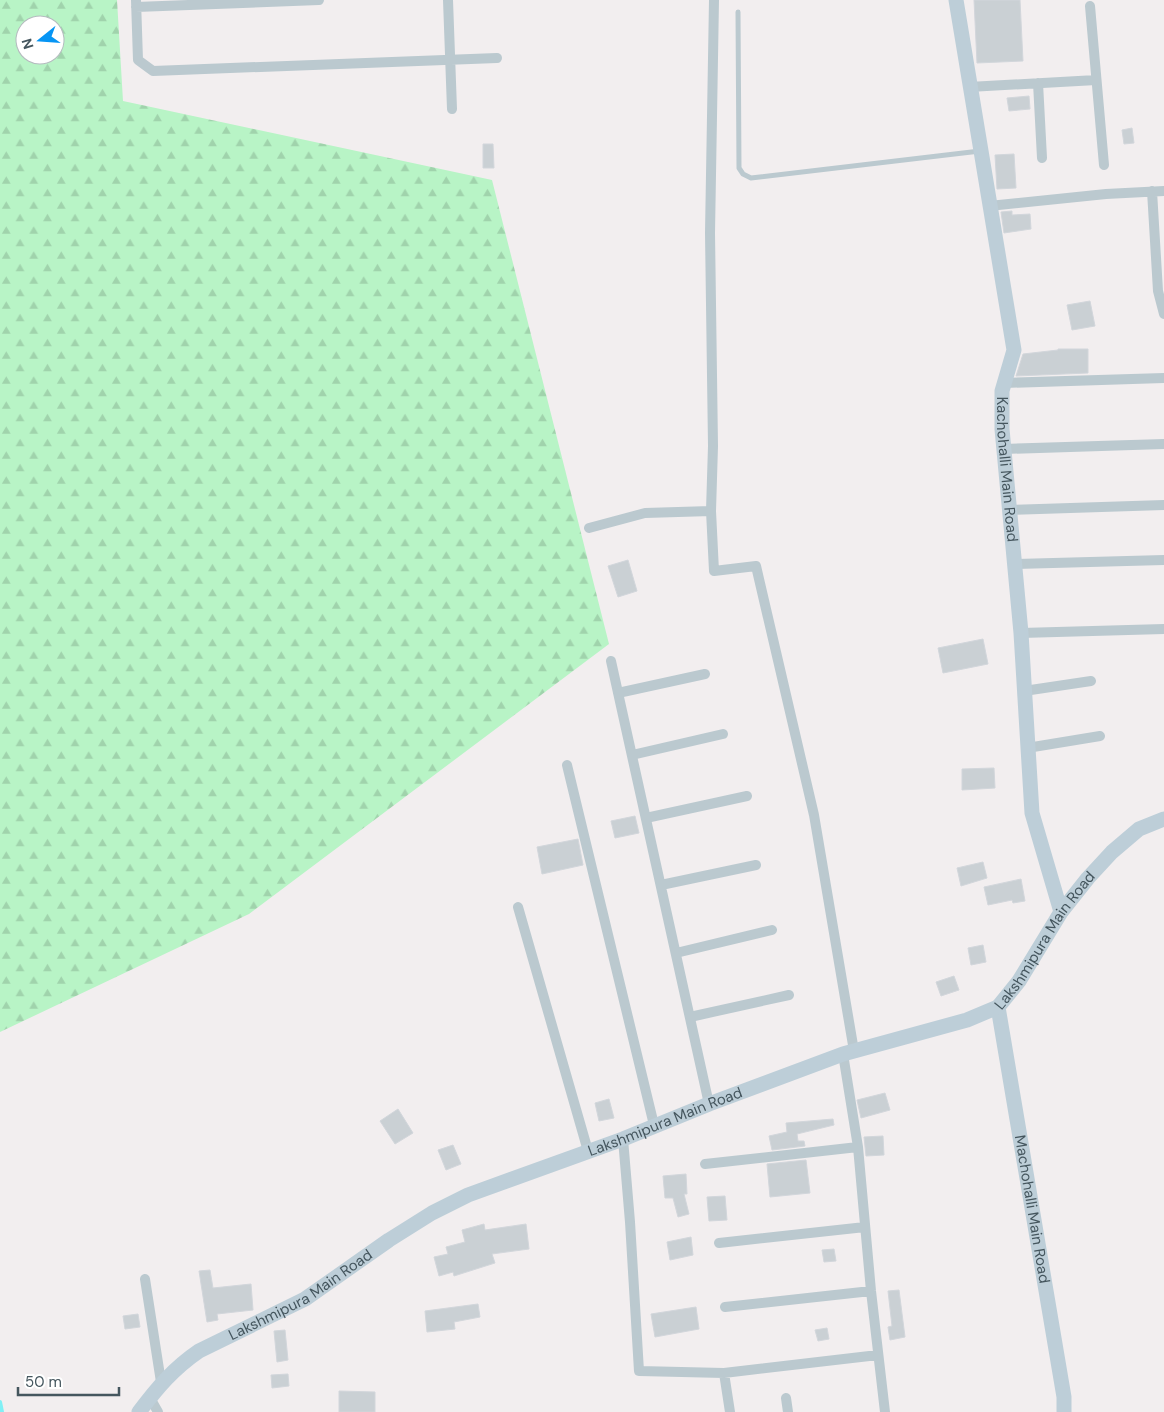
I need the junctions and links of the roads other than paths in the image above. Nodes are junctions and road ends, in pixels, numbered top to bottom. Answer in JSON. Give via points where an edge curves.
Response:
{"nodes":[{"id":1,"x":319,"y":0,"type":"edge"},
{"id":2,"x":448,"y":0,"type":"edge"},
{"id":3,"x":714,"y":0,"type":"edge"},
{"id":4,"x":956,"y":0,"type":"edge"},
{"id":5,"x":136,"y":3,"type":"edge"},
{"id":6,"x":1090,"y":6,"type":"dead end"},
{"id":7,"x":738,"y":12,"type":"dead end"},
{"id":8,"x":497,"y":58,"type":"dead end"},
{"id":9,"x":450,"y":60,"type":"junction"},
{"id":10,"x":1096,"y":80,"type":"junction"},
{"id":11,"x":1038,"y":83,"type":"junction"},
{"id":12,"x":969,"y":87,"type":"junction"},
{"id":13,"x":452,"y":109,"type":"dead end"},
{"id":14,"x":980,"y":151,"type":"junction"},
{"id":15,"x":1042,"y":158,"type":"dead end"},
{"id":16,"x":1104,"y":165,"type":"dead end"},
{"id":17,"x":1164,"y":190,"type":"edge"},
{"id":18,"x":1152,"y":191,"type":"junction"},
{"id":19,"x":989,"y":206,"type":"junction"},
{"id":20,"x":1164,"y":314,"type":"edge"},
{"id":21,"x":1164,"y":378,"type":"edge"},
{"id":22,"x":1004,"y":383,"type":"junction"},
{"id":23,"x":1164,"y":444,"type":"edge"},
{"id":24,"x":1004,"y":449,"type":"junction"},
{"id":25,"x":1164,"y":505,"type":"edge"},
{"id":26,"x":1009,"y":510,"type":"junction"},
{"id":27,"x":711,"y":511,"type":"junction"},
{"id":28,"x":589,"y":528,"type":"dead end"},
{"id":29,"x":1164,"y":560,"type":"edge"},
{"id":30,"x":1013,"y":564,"type":"junction"},
{"id":31,"x":1164,"y":629,"type":"edge"},
{"id":32,"x":1021,"y":633,"type":"junction"},
{"id":33,"x":611,"y":661,"type":"dead end"},
{"id":34,"x":705,"y":674,"type":"dead end"},
{"id":35,"x":1091,"y":681,"type":"dead end"},
{"id":36,"x":1024,"y":691,"type":"junction"},
{"id":37,"x":618,"y":693,"type":"junction"},
{"id":38,"x":723,"y":734,"type":"dead end"},
{"id":39,"x":1100,"y":736,"type":"dead end"},
{"id":40,"x":1027,"y":748,"type":"junction"},
{"id":41,"x":632,"y":755,"type":"junction"},
{"id":42,"x":567,"y":765,"type":"dead end"},
{"id":43,"x":747,"y":796,"type":"dead end"},
{"id":44,"x":646,"y":818,"type":"junction"},
{"id":45,"x":1164,"y":819,"type":"edge"},
{"id":46,"x":756,"y":865,"type":"dead end"},
{"id":47,"x":661,"y":885,"type":"junction"},
{"id":48,"x":518,"y":907,"type":"dead end"},
{"id":49,"x":1061,"y":912,"type":"junction"},
{"id":50,"x":772,"y":930,"type":"dead end"},
{"id":51,"x":676,"y":953,"type":"junction"},
{"id":52,"x":788,"y":995,"type":"dead end"},
{"id":53,"x":998,"y":1007,"type":"junction"},
{"id":54,"x":690,"y":1017,"type":"junction"},
{"id":55,"x":848,"y":1053,"type":"junction"},
{"id":56,"x":709,"y":1104,"type":"junction"},
{"id":57,"x":654,"y":1125,"type":"junction"},
{"id":58,"x":623,"y":1139,"type":"junction"},
{"id":59,"x":858,"y":1147,"type":"junction"},
{"id":60,"x":588,"y":1151,"type":"junction"},
{"id":61,"x":705,"y":1164,"type":"dead end"},
{"id":62,"x":865,"y":1227,"type":"junction"},
{"id":63,"x":719,"y":1243,"type":"dead end"},
{"id":64,"x":145,"y":1279,"type":"dead end"},
{"id":65,"x":871,"y":1291,"type":"junction"},
{"id":66,"x":725,"y":1307,"type":"dead end"},
{"id":67,"x":878,"y":1355,"type":"junction"},
{"id":68,"x":724,"y":1373,"type":"junction"},
{"id":69,"x":162,"y":1382,"type":"junction"},
{"id":70,"x":150,"y":1398,"type":"junction"},
{"id":71,"x":786,"y":1398,"type":"dead end"},
{"id":72,"x":139,"y":1412,"type":"edge"},
{"id":73,"x":158,"y":1412,"type":"edge"},
{"id":74,"x":730,"y":1412,"type":"edge"},
{"id":75,"x":788,"y":1412,"type":"edge"},
{"id":76,"x":884,"y":1412,"type":"edge"},
{"id":77,"x":1064,"y":1412,"type":"edge"}],
"edges":[{"from":1,"to":5,"type":"street"},
{"from":2,"to":9,"type":"street"},
{"from":3,"to":27,"type":"street","via":[[710,233]]},
{"from":4,"to":12,"type":"street","name":"Kachohalli Main Road"},
{"from":5,"to":9,"type":"street","via":[[138,60],[153,71]]},
{"from":6,"to":10,"type":"street"},
{"from":7,"to":14,"type":"lane","via":[[739,168],[743,174],[751,178]]},
{"from":8,"to":9,"type":"street"},
{"from":9,"to":13,"type":"street"},
{"from":10,"to":11,"type":"street"},
{"from":10,"to":16,"type":"street"},
{"from":11,"to":12,"type":"street"},
{"from":11,"to":15,"type":"street"},
{"from":12,"to":14,"type":"street","name":"Kachohalli Main Road"},
{"from":14,"to":19,"type":"street","name":"Kachohalli Main Road"},
{"from":17,"to":18,"type":"street"},
{"from":18,"to":19,"type":"street"},
{"from":18,"to":20,"type":"street","via":[[1158,290]]},
{"from":19,"to":22,"type":"street","name":"Kachohalli Main Road","via":[[1014,350]]},
{"from":21,"to":22,"type":"street"},
{"from":22,"to":24,"type":"street","name":"Kachohalli Main Road"},
{"from":23,"to":24,"type":"street"},
{"from":24,"to":26,"type":"street","name":"Kachohalli Main Road"},
{"from":25,"to":26,"type":"street"},
{"from":26,"to":30,"type":"street","name":"Kachohalli Main Road"},
{"from":27,"to":28,"type":"street","via":[[645,513]]},
{"from":27,"to":55,"type":"street","via":[[714,571],[756,566],[814,815]]},
{"from":29,"to":30,"type":"street"},
{"from":30,"to":32,"type":"street","name":"Kachohalli Main Road"},
{"from":31,"to":32,"type":"street"},
{"from":32,"to":36,"type":"street","name":"Kachohalli Main Road"},
{"from":33,"to":37,"type":"street"},
{"from":34,"to":37,"type":"street"},
{"from":35,"to":36,"type":"street"},
{"from":36,"to":40,"type":"street","name":"Kachohalli Main Road"},
{"from":37,"to":41,"type":"street"},
{"from":38,"to":41,"type":"street"},
{"from":39,"to":40,"type":"street"},
{"from":40,"to":49,"type":"street","name":"Kachohalli Main Road","via":[[1032,813]]},
{"from":41,"to":44,"type":"street"},
{"from":42,"to":57,"type":"street"},
{"from":43,"to":44,"type":"street"},
{"from":44,"to":47,"type":"street"},
{"from":45,"to":49,"type":"street","name":"Lakshmipura Main Road","via":[[1139,829],[1112,852]]},
{"from":46,"to":47,"type":"street"},
{"from":47,"to":51,"type":"street"},
{"from":48,"to":60,"type":"street"},
{"from":49,"to":53,"type":"street","name":"Lakshmipura Main Road","via":[[1019,981]]},
{"from":50,"to":51,"type":"street"},
{"from":51,"to":54,"type":"street"},
{"from":52,"to":54,"type":"street"},
{"from":53,"to":55,"type":"street","name":"Lakshmipura Main Road","via":[[967,1020]]},
{"from":53,"to":77,"type":"street","name":"Machohalli Main Road"},
{"from":54,"to":56,"type":"street"},
{"from":55,"to":56,"type":"street","name":"Lakshmipura Main Road"},
{"from":55,"to":59,"type":"street"},
{"from":56,"to":57,"type":"street","name":"Lakshmipura Main Road"},
{"from":57,"to":58,"type":"street","name":"Lakshmipura Main Road"},
{"from":58,"to":60,"type":"street","name":"Lakshmipura Main Road"},
{"from":58,"to":68,"type":"street","via":[[639,1371]]},
{"from":59,"to":61,"type":"street"},
{"from":59,"to":62,"type":"street"},
{"from":60,"to":69,"type":"street","name":"Lakshmipura Main Road","via":[[468,1195],[432,1213],[305,1299],[199,1351]]},
{"from":62,"to":63,"type":"street"},
{"from":62,"to":65,"type":"street"},
{"from":64,"to":69,"type":"street"},
{"from":65,"to":66,"type":"street"},
{"from":65,"to":67,"type":"street"},
{"from":67,"to":68,"type":"street"},
{"from":67,"to":76,"type":"street"},
{"from":68,"to":74,"type":"street"},
{"from":69,"to":70,"type":"street","name":"Lakshmipura Main Road"},
{"from":70,"to":72,"type":"street","name":"Lakshmipura Main Road"},
{"from":70,"to":73,"type":"street"},
{"from":71,"to":75,"type":"street"}]}
